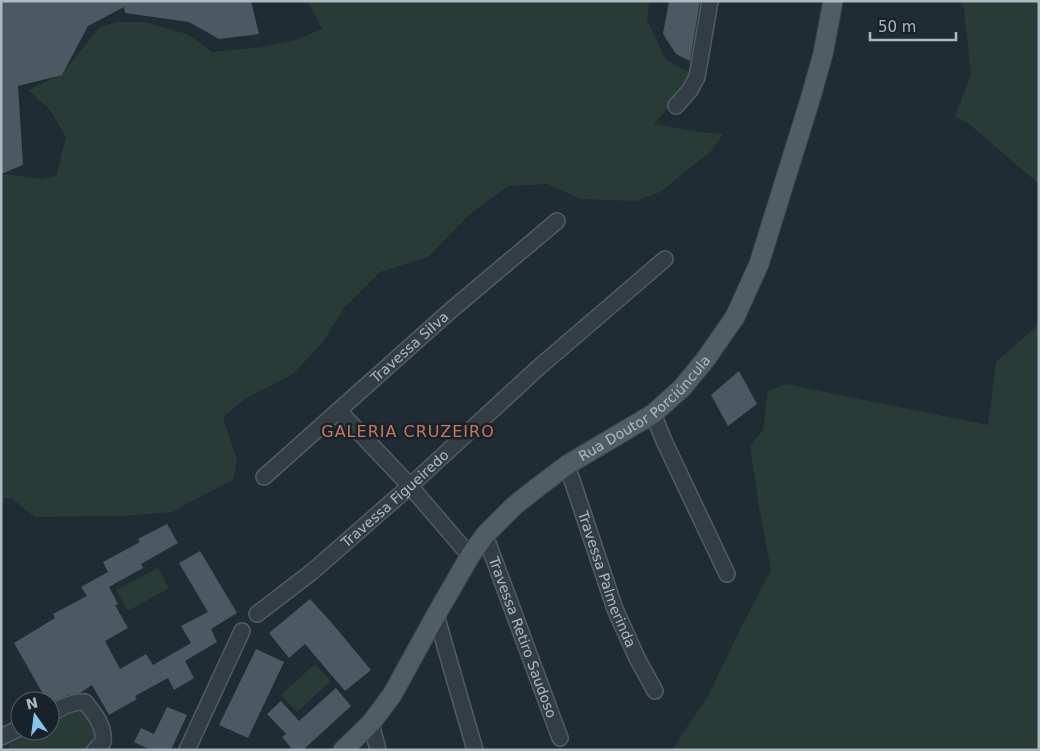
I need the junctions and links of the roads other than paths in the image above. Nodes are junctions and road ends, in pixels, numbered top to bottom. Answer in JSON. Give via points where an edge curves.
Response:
{"nodes":[{"id":1,"x":710,"y":1,"type":"edge"},
{"id":2,"x":833,"y":1,"type":"edge"},
{"id":3,"x":676,"y":106,"type":"dead end"},
{"id":4,"x":556,"y":221,"type":"dead end"},
{"id":5,"x":665,"y":259,"type":"dead end"},
{"id":6,"x":339,"y":410,"type":"junction"},
{"id":7,"x":652,"y":414,"type":"junction"},
{"id":8,"x":568,"y":465,"type":"junction"},
{"id":9,"x":264,"y":477,"type":"dead end"},
{"id":10,"x":410,"y":486,"type":"junction"},
{"id":11,"x":484,"y":535,"type":"junction"},
{"id":12,"x":470,"y":556,"type":"junction"},
{"id":13,"x":727,"y":574,"type":"dead end"},
{"id":14,"x":257,"y":614,"type":"dead end"},
{"id":15,"x":436,"y":614,"type":"junction"},
{"id":16,"x":242,"y":631,"type":"dead end"},
{"id":17,"x":655,"y":691,"type":"dead end"},
{"id":18,"x":60,"y":709,"type":"edge"},
{"id":19,"x":371,"y":723,"type":"junction"},
{"id":20,"x":560,"y":738,"type":"dead end"},
{"id":21,"x":95,"y":750,"type":"edge"},
{"id":22,"x":187,"y":750,"type":"edge"},
{"id":23,"x":343,"y":750,"type":"edge"},
{"id":24,"x":378,"y":750,"type":"edge"},
{"id":25,"x":475,"y":750,"type":"edge"}],
"edges":[{"from":1,"to":3,"type":"street","via":[[697,77]]},
{"from":2,"to":7,"type":"main road","name":"Rua Doutor Porciúncula","via":[[818,72],[759,264],[735,317],[705,360],[682,388]]},
{"from":4,"to":6,"type":"street","name":"Travessa Silva"},
{"from":5,"to":10,"type":"street","name":"Travessa Figueiredo","via":[[538,368]]},
{"from":6,"to":9,"type":"street","name":"Travessa Silva"},
{"from":6,"to":10,"type":"street"},
{"from":7,"to":8,"type":"main road","name":"Rua Doutor Porciúncula"},
{"from":7,"to":13,"type":"street"},
{"from":8,"to":11,"type":"main road","name":"Rua Doutor Porciúncula","via":[[514,506]]},
{"from":8,"to":17,"type":"street","name":"Travessa Palmerinda","via":[[614,610]]},
{"from":10,"to":12,"type":"street"},
{"from":10,"to":14,"type":"street","name":"Travessa Figueiredo","via":[[313,571]]},
{"from":11,"to":12,"type":"main road","name":"Rua Doutor Porciúncula"},
{"from":11,"to":20,"type":"street","name":"Travessa Retiro Saudoso"},
{"from":12,"to":15,"type":"main road","name":"Rua Doutor Porciúncula"},
{"from":15,"to":19,"type":"main road","name":"Rua Doutor Porciúncula","via":[[392,695]]},
{"from":15,"to":25,"type":"street"},
{"from":16,"to":22,"type":"street"},
{"from":18,"to":21,"type":"street","via":[[71,703],[85,702],[95,713],[104,736]]},
{"from":19,"to":23,"type":"main road","name":"Rua Doutor Porciúncula"},
{"from":19,"to":24,"type":"street"}]}
